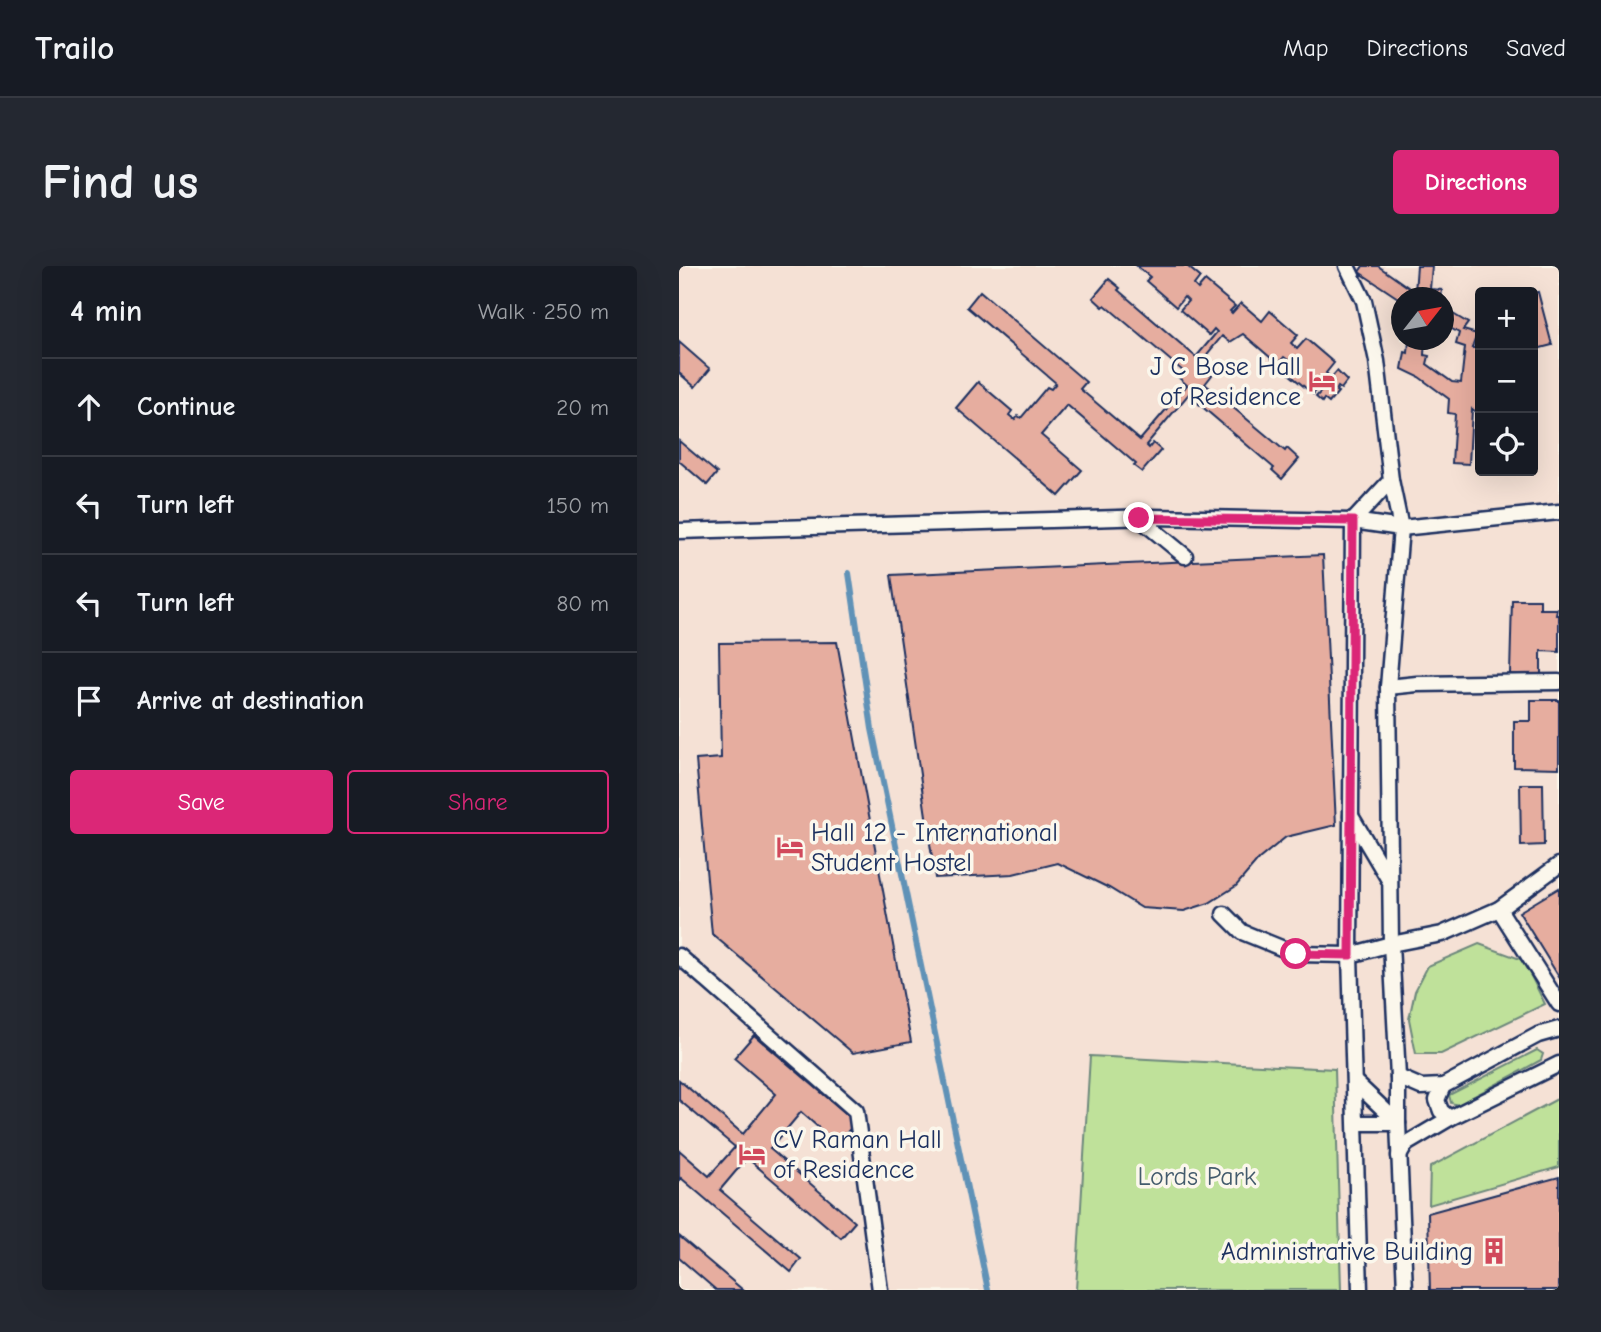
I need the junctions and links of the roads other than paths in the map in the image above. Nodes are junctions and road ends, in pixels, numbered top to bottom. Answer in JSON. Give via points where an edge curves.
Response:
{"nodes":[{"id":1,"x":1347,"y":266,"type":"edge"},
{"id":2,"x":1391,"y":480,"type":"junction"},
{"id":3,"x":1559,"y":512,"type":"edge"},
{"id":4,"x":1139,"y":518,"type":"junction"},
{"id":5,"x":1353,"y":521,"type":"junction"},
{"id":6,"x":1401,"y":527,"type":"junction"},
{"id":7,"x":679,"y":531,"type":"edge"},
{"id":8,"x":1185,"y":556,"type":"dead end"},
{"id":9,"x":1559,"y":682,"type":"edge"},
{"id":10,"x":1388,"y":687,"type":"junction"},
{"id":11,"x":1350,"y":815,"type":"junction"},
{"id":12,"x":1559,"y":865,"type":"edge"},
{"id":13,"x":1390,"y":880,"type":"junction"},
{"id":14,"x":1499,"y":909,"type":"junction"},
{"id":15,"x":1224,"y":914,"type":"dead end"},
{"id":16,"x":1391,"y":944,"type":"junction"},
{"id":17,"x":1350,"y":955,"type":"junction"},
{"id":18,"x":679,"y":956,"type":"edge"},
{"id":19,"x":1559,"y":1004,"type":"edge"},
{"id":20,"x":1559,"y":1029,"type":"edge"},
{"id":21,"x":1559,"y":1064,"type":"edge"},
{"id":22,"x":1398,"y":1077,"type":"junction"},
{"id":23,"x":1355,"y":1082,"type":"junction"},
{"id":24,"x":1443,"y":1086,"type":"junction"},
{"id":25,"x":1450,"y":1118,"type":"junction"},
{"id":26,"x":1356,"y":1123,"type":"junction"},
{"id":27,"x":1398,"y":1123,"type":"junction"},
{"id":28,"x":1399,"y":1156,"type":"junction"},
{"id":29,"x":880,"y":1290,"type":"edge"},
{"id":30,"x":1360,"y":1290,"type":"edge"},
{"id":31,"x":1405,"y":1290,"type":"edge"}],
"edges":[{"from":1,"to":2,"type":"street","via":[[1364,301],[1377,361]]},
{"from":2,"to":5,"type":"street"},
{"from":2,"to":6,"type":"street"},
{"from":3,"to":6,"type":"street"},
{"from":4,"to":5,"type":"street"},
{"from":4,"to":7,"type":"street"},
{"from":4,"to":8,"type":"street"},
{"from":5,"to":6,"type":"street"},
{"from":5,"to":11,"type":"street"},
{"from":6,"to":10,"type":"street"},
{"from":9,"to":10,"type":"street"},
{"from":10,"to":13,"type":"street"},
{"from":11,"to":13,"type":"street"},
{"from":11,"to":17,"type":"street"},
{"from":12,"to":14,"type":"street"},
{"from":13,"to":16,"type":"street"},
{"from":14,"to":16,"type":"street","via":[[1442,934]]},
{"from":14,"to":19,"type":"street"},
{"from":15,"to":17,"type":"street","via":[[1242,932],[1296,954]]},
{"from":16,"to":17,"type":"street"},
{"from":16,"to":22,"type":"street"},
{"from":17,"to":23,"type":"street"},
{"from":18,"to":29,"type":"street","via":[[856,1111]]},
{"from":20,"to":24,"type":"street","via":[[1538,1035]]},
{"from":21,"to":25,"type":"street"},
{"from":22,"to":24,"type":"street","via":[[1421,1087]]},
{"from":22,"to":27,"type":"street"},
{"from":23,"to":26,"type":"street"},
{"from":23,"to":27,"type":"street"},
{"from":24,"to":25,"type":"street","via":[[1437,1100]]},
{"from":25,"to":28,"type":"street","via":[[1406,1144]]},
{"from":26,"to":27,"type":"street"},
{"from":26,"to":30,"type":"street"},
{"from":27,"to":28,"type":"street"},
{"from":28,"to":31,"type":"street"}]}
